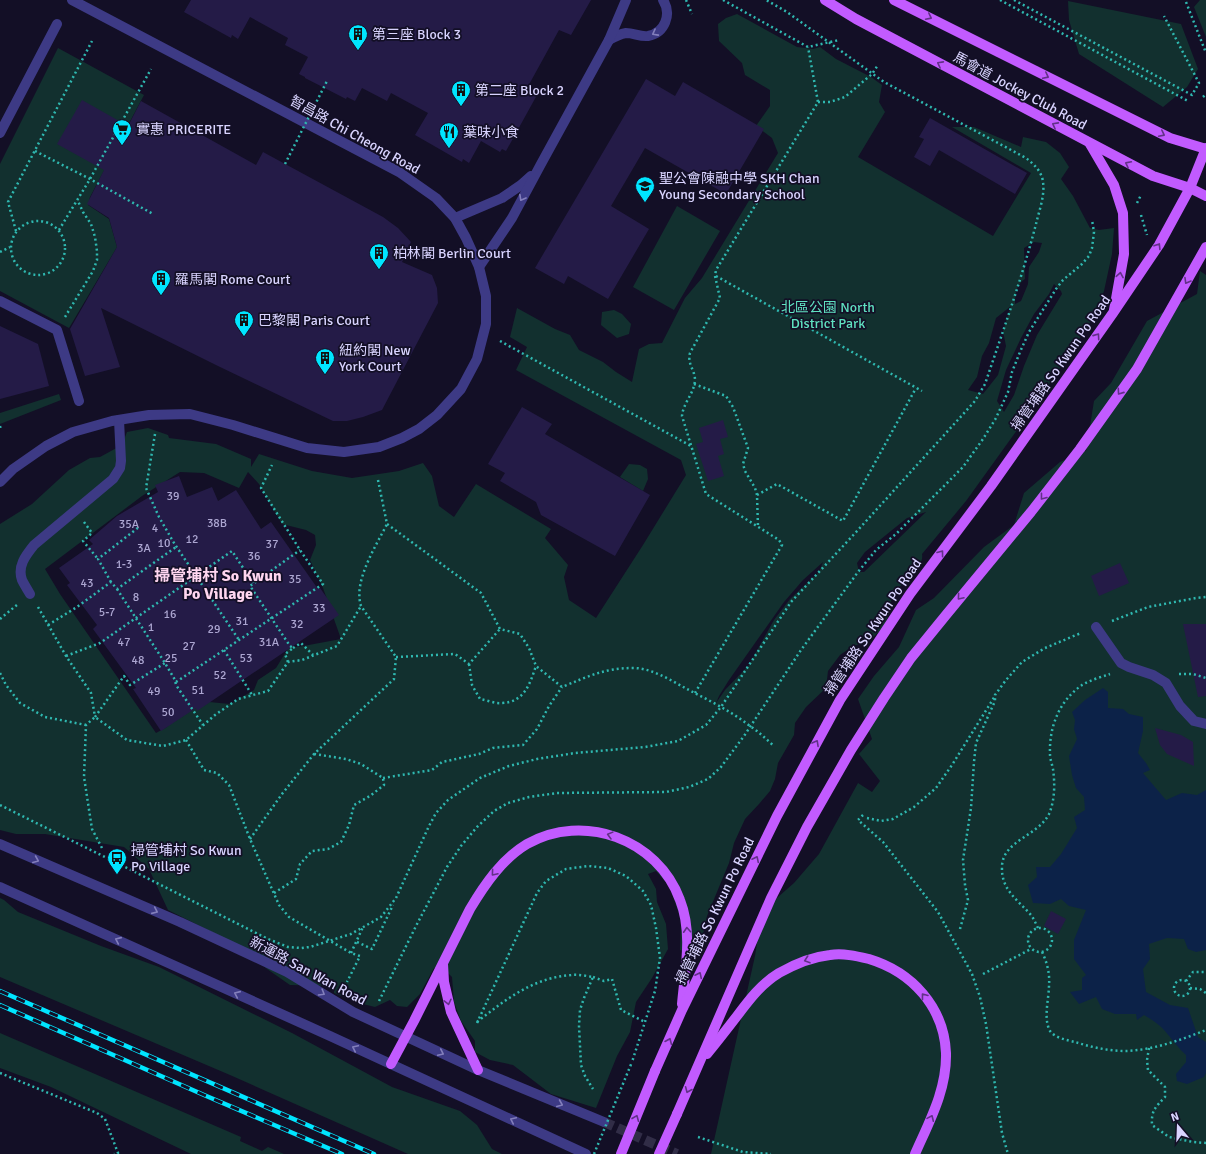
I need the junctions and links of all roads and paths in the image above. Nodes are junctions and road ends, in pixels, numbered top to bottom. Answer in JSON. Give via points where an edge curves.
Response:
{"nodes":[{"id":1,"x":72,"y":0,"type":"edge"},
{"id":2,"x":626,"y":0,"type":"edge"},
{"id":3,"x":663,"y":0,"type":"edge"},
{"id":4,"x":686,"y":0,"type":"edge"},
{"id":5,"x":723,"y":0,"type":"edge"},
{"id":6,"x":766,"y":0,"type":"edge"},
{"id":7,"x":826,"y":0,"type":"edge"},
{"id":8,"x":894,"y":0,"type":"edge"},
{"id":9,"x":1000,"y":0,"type":"edge"},
{"id":10,"x":1014,"y":0,"type":"edge"},
{"id":11,"x":1186,"y":2,"type":"dead end"},
{"id":12,"x":692,"y":14,"type":"dead end"},
{"id":13,"x":1164,"y":16,"type":"dead end"},
{"id":14,"x":57,"y":24,"type":"dead end"},
{"id":15,"x":609,"y":40,"type":"junction"},
{"id":16,"x":839,"y":40,"type":"dead end"},
{"id":17,"x":92,"y":41,"type":"dead end"},
{"id":18,"x":808,"y":47,"type":"junction"},
{"id":19,"x":1206,"y":53,"type":"edge"},
{"id":20,"x":878,"y":65,"type":"dead end"},
{"id":21,"x":151,"y":69,"type":"dead end"},
{"id":22,"x":872,"y":74,"type":"junction"},
{"id":23,"x":327,"y":81,"type":"dead end"},
{"id":24,"x":1206,"y":94,"type":"edge"},
{"id":25,"x":1203,"y":97,"type":"dead end"},
{"id":26,"x":1188,"y":101,"type":"dead end"},
{"id":27,"x":818,"y":102,"type":"junction"},
{"id":28,"x":0,"y":133,"type":"edge"},
{"id":29,"x":1089,"y":144,"type":"junction"},
{"id":30,"x":1206,"y":149,"type":"edge"},
{"id":31,"x":35,"y":151,"type":"junction"},
{"id":32,"x":285,"y":164,"type":"dead end"},
{"id":33,"x":541,"y":164,"type":"junction"},
{"id":34,"x":90,"y":179,"type":"junction"},
{"id":35,"x":1190,"y":188,"type":"junction"},
{"id":36,"x":1206,"y":196,"type":"edge"},
{"id":37,"x":78,"y":200,"type":"junction"},
{"id":38,"x":1137,"y":203,"type":"dead end"},
{"id":39,"x":153,"y":214,"type":"dead end"},
{"id":40,"x":455,"y":218,"type":"junction"},
{"id":41,"x":1092,"y":220,"type":"dead end"},
{"id":42,"x":59,"y":230,"type":"junction"},
{"id":43,"x":16,"y":231,"type":"junction"},
{"id":44,"x":1147,"y":236,"type":"dead end"},
{"id":45,"x":10,"y":247,"type":"junction"},
{"id":46,"x":1206,"y":247,"type":"edge"},
{"id":47,"x":0,"y":252,"type":"edge"},
{"id":48,"x":479,"y":267,"type":"junction"},
{"id":49,"x":715,"y":276,"type":"junction"},
{"id":50,"x":0,"y":301,"type":"edge"},
{"id":51,"x":1113,"y":314,"type":"junction"},
{"id":52,"x":57,"y":330,"type":"junction"},
{"id":53,"x":500,"y":341,"type":"dead end"},
{"id":54,"x":694,"y":384,"type":"junction"},
{"id":55,"x":916,"y":388,"type":"junction"},
{"id":56,"x":922,"y":391,"type":"dead end"},
{"id":57,"x":79,"y":401,"type":"dead end"},
{"id":58,"x":120,"y":420,"type":"junction"},
{"id":59,"x":0,"y":426,"type":"edge"},
{"id":60,"x":1,"y":430,"type":"dead end"},
{"id":61,"x":155,"y":434,"type":"dead end"},
{"id":62,"x":692,"y":446,"type":"junction"},
{"id":63,"x":272,"y":465,"type":"dead end"},
{"id":64,"x":378,"y":480,"type":"dead end"},
{"id":65,"x":0,"y":482,"type":"edge"},
{"id":66,"x":757,"y":496,"type":"junction"},
{"id":67,"x":76,"y":510,"type":"junction"},
{"id":68,"x":387,"y":524,"type":"junction"},
{"id":69,"x":139,"y":527,"type":"dead end"},
{"id":70,"x":758,"y":527,"type":"junction"},
{"id":71,"x":176,"y":547,"type":"junction"},
{"id":72,"x":300,"y":550,"type":"junction"},
{"id":73,"x":98,"y":559,"type":"junction"},
{"id":74,"x":196,"y":576,"type":"junction"},
{"id":75,"x":111,"y":582,"type":"junction"},
{"id":76,"x":253,"y":584,"type":"junction"},
{"id":77,"x":117,"y":589,"type":"junction"},
{"id":78,"x":30,"y":594,"type":"junction"},
{"id":79,"x":1206,"y":598,"type":"edge"},
{"id":80,"x":362,"y":606,"type":"junction"},
{"id":81,"x":137,"y":618,"type":"junction"},
{"id":82,"x":272,"y":618,"type":"junction"},
{"id":83,"x":0,"y":619,"type":"edge"},
{"id":84,"x":48,"y":625,"type":"junction"},
{"id":85,"x":1096,"y":627,"type":"junction"},
{"id":86,"x":500,"y":629,"type":"junction"},
{"id":87,"x":239,"y":640,"type":"junction"},
{"id":88,"x":293,"y":648,"type":"junction"},
{"id":89,"x":224,"y":650,"type":"junction"},
{"id":90,"x":313,"y":655,"type":"junction"},
{"id":91,"x":66,"y":656,"type":"junction"},
{"id":92,"x":396,"y":657,"type":"junction"},
{"id":93,"x":288,"y":662,"type":"junction"},
{"id":94,"x":165,"y":663,"type":"junction"},
{"id":95,"x":469,"y":664,"type":"junction"},
{"id":96,"x":536,"y":666,"type":"junction"},
{"id":97,"x":0,"y":673,"type":"edge"},
{"id":98,"x":1113,"y":673,"type":"dead end"},
{"id":99,"x":1153,"y":675,"type":"junction"},
{"id":100,"x":1206,"y":678,"type":"edge"},
{"id":101,"x":176,"y":682,"type":"junction"},
{"id":102,"x":562,"y":687,"type":"junction"},
{"id":103,"x":695,"y":693,"type":"junction"},
{"id":104,"x":995,"y":695,"type":"junction"},
{"id":105,"x":252,"y":696,"type":"junction"},
{"id":106,"x":721,"y":707,"type":"junction"},
{"id":107,"x":95,"y":717,"type":"junction"},
{"id":108,"x":203,"y":724,"type":"junction"},
{"id":109,"x":1206,"y":724,"type":"edge"},
{"id":110,"x":86,"y":725,"type":"junction"},
{"id":111,"x":751,"y":726,"type":"junction"},
{"id":112,"x":186,"y":740,"type":"junction"},
{"id":113,"x":774,"y":746,"type":"dead end"},
{"id":114,"x":314,"y":754,"type":"junction"},
{"id":115,"x":383,"y":778,"type":"junction"},
{"id":116,"x":0,"y":805,"type":"edge"},
{"id":117,"x":863,"y":815,"type":"dead end"},
{"id":118,"x":867,"y":818,"type":"dead end"},
{"id":119,"x":250,"y":839,"type":"junction"},
{"id":120,"x":0,"y":844,"type":"edge"},
{"id":121,"x":102,"y":848,"type":"dead end"},
{"id":122,"x":0,"y":887,"type":"edge"},
{"id":123,"x":274,"y":893,"type":"junction"},
{"id":124,"x":396,"y":898,"type":"junction"},
{"id":125,"x":364,"y":927,"type":"junction"},
{"id":126,"x":1038,"y":928,"type":"junction"},
{"id":127,"x":960,"y":929,"type":"dead end"},
{"id":128,"x":330,"y":940,"type":"junction"},
{"id":129,"x":356,"y":942,"type":"junction"},
{"id":130,"x":1031,"y":949,"type":"junction"},
{"id":131,"x":1042,"y":952,"type":"junction"},
{"id":132,"x":351,"y":953,"type":"junction"},
{"id":133,"x":443,"y":964,"type":"junction"},
{"id":134,"x":1206,"y":972,"type":"edge"},
{"id":135,"x":983,"y":974,"type":"dead end"},
{"id":136,"x":593,"y":977,"type":"junction"},
{"id":137,"x":1186,"y":981,"type":"junction"},
{"id":138,"x":346,"y":982,"type":"dead end"},
{"id":139,"x":1190,"y":988,"type":"junction"},
{"id":140,"x":1206,"y":993,"type":"edge"},
{"id":141,"x":379,"y":1001,"type":"dead end"},
{"id":142,"x":682,"y":1010,"type":"junction"},
{"id":143,"x":645,"y":1022,"type":"junction"},
{"id":144,"x":1206,"y":1030,"type":"edge"},
{"id":145,"x":406,"y":1036,"type":"junction"},
{"id":146,"x":1149,"y":1048,"type":"junction"},
{"id":147,"x":391,"y":1064,"type":"junction"},
{"id":148,"x":698,"y":1065,"type":"junction"},
{"id":149,"x":478,"y":1070,"type":"junction"},
{"id":150,"x":0,"y":1072,"type":"edge"},
{"id":151,"x":593,"y":1089,"type":"dead end"},
{"id":152,"x":604,"y":1122,"type":"tunnel mouth"},
{"id":153,"x":698,"y":1137,"type":"dead end"},
{"id":154,"x":1206,"y":1143,"type":"edge"},
{"id":155,"x":114,"y":1154,"type":"edge"},
{"id":156,"x":586,"y":1154,"type":"edge"},
{"id":157,"x":594,"y":1154,"type":"edge"},
{"id":158,"x":621,"y":1154,"type":"edge"},
{"id":159,"x":659,"y":1154,"type":"edge"},
{"id":160,"x":770,"y":1154,"type":"edge"},
{"id":161,"x":915,"y":1154,"type":"edge"},
{"id":162,"x":1008,"y":1154,"type":"edge"}],
"edges":[{"from":1,"to":40,"type":"street","name":"智昌路 Chi Cheong Road","via":[[399,172],[436,198]]},
{"from":2,"to":15,"type":"street"},
{"from":3,"to":15,"type":"street","one_way":true,"via":[[666,6],[666,19],[657,32],[646,36],[627,33]]},
{"from":4,"to":12,"type":"path"},
{"from":5,"to":18,"type":"path"},
{"from":6,"to":22,"type":"path","via":[[787,12]]},
{"from":29,"to":7,"type":"main road","name":"馬會道 Jockey Club Road","one_way":true,"via":[[856,19]]},
{"from":8,"to":30,"type":"main road","name":"馬會道 Jockey Club Road","one_way":true,"via":[[1170,138]]},
{"from":9,"to":26,"type":"path"},
{"from":10,"to":13,"type":"path","via":[[1192,95],[1199,83]]},
{"from":11,"to":19,"type":"path"},
{"from":14,"to":28,"type":"street"},
{"from":15,"to":33,"type":"street"},
{"from":16,"to":18,"type":"path"},
{"from":17,"to":31,"type":"path"},
{"from":18,"to":27,"type":"path"},
{"from":20,"to":22,"type":"path"},
{"from":21,"to":34,"type":"path"},
{"from":22,"to":27,"type":"path","via":[[845,97],[830,102]]},
{"from":22,"to":106,"type":"path","via":[[1026,158],[1041,175],[1043,194],[1027,259],[985,384],[975,402],[791,602]]},
{"from":23,"to":32,"type":"path","bridge":true},
{"from":24,"to":25,"type":"path"},
{"from":27,"to":49,"type":"path","via":[[716,270]]},
{"from":35,"to":29,"type":"main road","name":"馬會道 Jockey Club Road","one_way":true,"via":[[1153,176]]},
{"from":51,"to":29,"type":"main road","one_way":true,"via":[[1124,254],[1123,213],[1114,185]]},
{"from":30,"to":35,"type":"main road","name":"掃管埔路 So Kwun Po Road"},
{"from":31,"to":34,"type":"path"},
{"from":31,"to":43,"type":"path","via":[[8,202]]},
{"from":33,"to":40,"type":"street","via":[[527,180],[502,198]]},
{"from":33,"to":48,"type":"street","one_way":true,"via":[[512,218]]},
{"from":34,"to":37,"type":"path"},
{"from":34,"to":39,"type":"path"},
{"from":35,"to":36,"type":"main road","name":"馬會道 Jockey Club Road"},
{"from":51,"to":35,"type":"main road","name":"掃管埔路 So Kwun Po Road","one_way":true,"via":[[1159,245]]},
{"from":37,"to":42,"type":"path"},
{"from":37,"to":52,"type":"path","via":[[91,224],[98,251],[97,260]]},
{"from":38,"to":44,"type":"path"},
{"from":40,"to":48,"type":"street","name":"智昌路 Chi Cheong Road"},
{"from":41,"to":111,"type":"path","via":[[1094,232],[1089,256],[1063,280],[1029,332],[1012,372],[1008,392],[983,439],[963,467],[867,561],[801,650]]},
{"from":42,"to":43,"type":"path","via":[[53,225],[37,220]]},
{"from":42,"to":45,"type":"path","via":[[65,246],[64,255],[55,270],[47,274],[38,276],[22,270],[15,264]]},
{"from":43,"to":45,"type":"path"},
{"from":45,"to":47,"type":"path"},
{"from":46,"to":148,"type":"main road","one_way":true,"via":[[1137,369],[1031,512],[912,658],[851,750],[806,828],[771,898]]},
{"from":48,"to":58,"type":"street","name":"智昌路 Chi Cheong Road","via":[[486,296],[486,324],[477,359],[461,389],[437,415],[402,438],[379,447],[344,452],[307,448],[190,414],[149,415]]},
{"from":49,"to":54,"type":"path","via":[[720,298],[689,358]]},
{"from":49,"to":55,"type":"path"},
{"from":50,"to":52,"type":"street"},
{"from":142,"to":51,"type":"main road","name":"掃管埔路 So Kwun Po Road","one_way":true,"via":[[777,816],[840,700],[910,594],[992,486]]},
{"from":52,"to":57,"type":"street"},
{"from":53,"to":62,"type":"path"},
{"from":54,"to":62,"type":"path","via":[[682,416]]},
{"from":54,"to":66,"type":"path","via":[[726,396],[733,406],[748,448],[743,464]]},
{"from":55,"to":56,"type":"path"},
{"from":55,"to":66,"type":"path","via":[[843,521],[777,484]]},
{"from":58,"to":65,"type":"street","name":"智昌路 Chi Cheong Road","via":[[73,432],[46,446],[13,469]]},
{"from":58,"to":67,"type":"street","via":[[120,468],[113,479]]},
{"from":59,"to":60,"type":"path"},
{"from":61,"to":71,"type":"path","via":[[146,488]]},
{"from":62,"to":70,"type":"path","via":[[706,494]]},
{"from":63,"to":72,"type":"path","via":[[261,488]]},
{"from":64,"to":68,"type":"path"},
{"from":66,"to":70,"type":"path"},
{"from":67,"to":73,"type":"path","via":[[92,533],[83,541]]},
{"from":67,"to":78,"type":"street","via":[[34,545],[25,556],[21,568],[22,579]]},
{"from":68,"to":80,"type":"path","via":[[363,573],[359,600]]},
{"from":68,"to":86,"type":"path","via":[[481,593]]},
{"from":69,"to":73,"type":"path"},
{"from":70,"to":103,"type":"path","via":[[779,540],[782,545]]},
{"from":71,"to":74,"type":"path"},
{"from":71,"to":77,"type":"path"},
{"from":72,"to":76,"type":"path"},
{"from":72,"to":82,"type":"path","via":[[323,584]]},
{"from":73,"to":75,"type":"path"},
{"from":74,"to":76,"type":"path","via":[[232,552]]},
{"from":74,"to":81,"type":"path"},
{"from":74,"to":87,"type":"path"},
{"from":75,"to":77,"type":"path"},
{"from":75,"to":84,"type":"path"},
{"from":76,"to":82,"type":"path","via":[[250,586]]},
{"from":77,"to":81,"type":"path"},
{"from":78,"to":83,"type":"path"},
{"from":78,"to":84,"type":"path"},
{"from":79,"to":85,"type":"path","via":[[1148,607]]},
{"from":80,"to":90,"type":"path","via":[[337,646]]},
{"from":80,"to":92,"type":"path"},
{"from":81,"to":91,"type":"path","via":[[100,643]]},
{"from":81,"to":94,"type":"path"},
{"from":82,"to":87,"type":"path"},
{"from":82,"to":88,"type":"path"},
{"from":84,"to":91,"type":"path"},
{"from":85,"to":99,"type":"street","via":[[1121,663]]},
{"from":85,"to":104,"type":"path","via":[[1045,648],[1022,662]]},
{"from":86,"to":95,"type":"path"},
{"from":86,"to":96,"type":"path","via":[[520,634]]},
{"from":87,"to":89,"type":"path"},
{"from":88,"to":90,"type":"path","via":[[301,643]]},
{"from":88,"to":93,"type":"path","via":[[285,654]]},
{"from":89,"to":101,"type":"path"},
{"from":89,"to":105,"type":"path"},
{"from":90,"to":93,"type":"path"},
{"from":91,"to":107,"type":"path","via":[[90,693]]},
{"from":92,"to":95,"type":"path","via":[[455,654]]},
{"from":92,"to":114,"type":"path","via":[[394,679]]},
{"from":93,"to":105,"type":"path","via":[[268,691]]},
{"from":94,"to":101,"type":"path"},
{"from":94,"to":107,"type":"path","via":[[130,685],[124,676]]},
{"from":95,"to":96,"type":"path","via":[[472,685],[480,699],[502,703],[517,699],[528,688]]},
{"from":96,"to":102,"type":"path"},
{"from":97,"to":110,"type":"path","via":[[20,703],[45,717]]},
{"from":98,"to":126,"type":"path","via":[[1082,685],[1057,713],[1050,743],[1055,785],[1048,814],[1036,829],[1009,848],[1004,857],[1004,883]]},
{"from":99,"to":100,"type":"path","via":[[1193,674]]},
{"from":99,"to":109,"type":"street","via":[[1166,683],[1180,706],[1194,721]]},
{"from":101,"to":108,"type":"path"},
{"from":102,"to":103,"type":"path","via":[[612,669],[635,668],[656,673]]},
{"from":102,"to":115,"type":"path","via":[[537,729],[523,745],[493,748],[479,754],[442,762],[432,770]]},
{"from":103,"to":106,"type":"path"},
{"from":104,"to":118,"type":"path","via":[[936,788],[914,807],[893,819],[881,821]]},
{"from":104,"to":127,"type":"path","via":[[995,701],[976,743],[971,808],[963,860],[968,900]]},
{"from":105,"to":108,"type":"path","via":[[238,699]]},
{"from":106,"to":111,"type":"path"},
{"from":106,"to":124,"type":"path","via":[[706,724],[678,741],[575,752],[537,759],[509,766],[480,778],[448,800],[436,813]]},
{"from":107,"to":110,"type":"path"},
{"from":107,"to":112,"type":"path","via":[[127,740],[163,746]]},
{"from":108,"to":112,"type":"path"},
{"from":110,"to":121,"type":"path","via":[[84,777],[92,830]]},
{"from":111,"to":113,"type":"path"},
{"from":111,"to":141,"type":"path","via":[[721,767],[708,779],[689,787],[666,792],[557,793],[508,803],[494,812],[477,826],[447,867]]},
{"from":112,"to":119,"type":"path","via":[[204,770],[218,773],[229,785]]},
{"from":114,"to":115,"type":"path","via":[[346,759]]},
{"from":114,"to":119,"type":"path"},
{"from":115,"to":123,"type":"path","via":[[384,785],[354,805],[341,842],[328,849],[312,851],[300,864],[296,879]]},
{"from":116,"to":128,"type":"path","via":[[268,939],[288,947],[301,948]]},
{"from":117,"to":162,"type":"path","via":[[858,820],[883,842],[938,912],[972,974],[986,1024],[1002,1133]]},
{"from":119,"to":123,"type":"path"},
{"from":120,"to":145,"type":"street","name":"新運路 San Wan Road","one_way":true,"via":[[173,919],[280,969],[353,1012]]},
{"from":147,"to":122,"type":"street","one_way":true},
{"from":123,"to":128,"type":"path","via":[[290,917]]},
{"from":124,"to":125,"type":"path","via":[[381,917]]},
{"from":124,"to":129,"type":"path","via":[[372,949]]},
{"from":125,"to":128,"type":"path"},
{"from":125,"to":129,"type":"path"},
{"from":126,"to":130,"type":"path","via":[[1028,938]]},
{"from":126,"to":131,"type":"path","via":[[1050,933],[1052,940],[1049,948]]},
{"from":128,"to":132,"type":"path"},
{"from":129,"to":132,"type":"path"},
{"from":130,"to":131,"type":"path"},
{"from":130,"to":135,"type":"path"},
{"from":131,"to":146,"type":"path","via":[[1050,983],[1047,1020],[1050,1031],[1056,1036],[1095,1048],[1126,1051]]},
{"from":132,"to":138,"type":"path","via":[[360,956]]},
{"from":142,"to":133,"type":"main road","one_way":true,"via":[[687,930],[680,900],[667,875],[646,852],[608,834],[576,830],[554,834],[527,844],[513,854],[480,892]]},
{"from":133,"to":145,"type":"main road"},
{"from":133,"to":149,"type":"main road","one_way":true,"via":[[451,1012]]},
{"from":134,"to":137,"type":"path","via":[[1193,972]]},
{"from":136,"to":143,"type":"path","via":[[604,981],[612,979],[621,1010]]},
{"from":136,"to":143,"type":"path","via":[[572,975],[552,978],[525,988],[501,1003],[477,1023],[537,893],[546,881],[566,869],[588,866],[608,868],[626,876],[643,891],[651,904],[660,958],[655,991]]},
{"from":136,"to":151,"type":"path","via":[[580,1010],[579,1026],[581,1065]]},
{"from":137,"to":139,"type":"path"},
{"from":137,"to":139,"type":"path","via":[[1176,982],[1173,986],[1174,992],[1178,996],[1183,996]]},
{"from":139,"to":140,"type":"path","via":[[1200,989]]},
{"from":158,"to":142,"type":"main road","name":"掃管埔路 So Kwun Po Road","one_way":true,"bridge":true},
{"from":143,"to":157,"type":"path","bridge":true,"via":[[632,1062]]},
{"from":144,"to":146,"type":"path","via":[[1188,1038]]},
{"from":145,"to":147,"type":"main road"},
{"from":145,"to":149,"type":"street","name":"新運路 San Wan Road","one_way":true},
{"from":146,"to":154,"type":"path","via":[[1148,1070],[1165,1088],[1165,1097],[1151,1115],[1152,1124],[1169,1137]]},
{"from":156,"to":147,"type":"street","one_way":true},
{"from":148,"to":159,"type":"main road","one_way":true,"bridge":true},
{"from":161,"to":148,"type":"main road","one_way":true,"via":[[943,1086],[946,1053],[944,1038],[933,1009],[916,986],[905,976],[879,962],[862,957],[831,955],[796,964],[778,974],[752,997]]},
{"from":149,"to":152,"type":"street","name":"新運路 San Wan Road","one_way":true},
{"from":150,"to":155,"type":"path","via":[[97,1113],[105,1119],[118,1153]]},
{"from":153,"to":160,"type":"path","via":[[743,1152]]}]}
